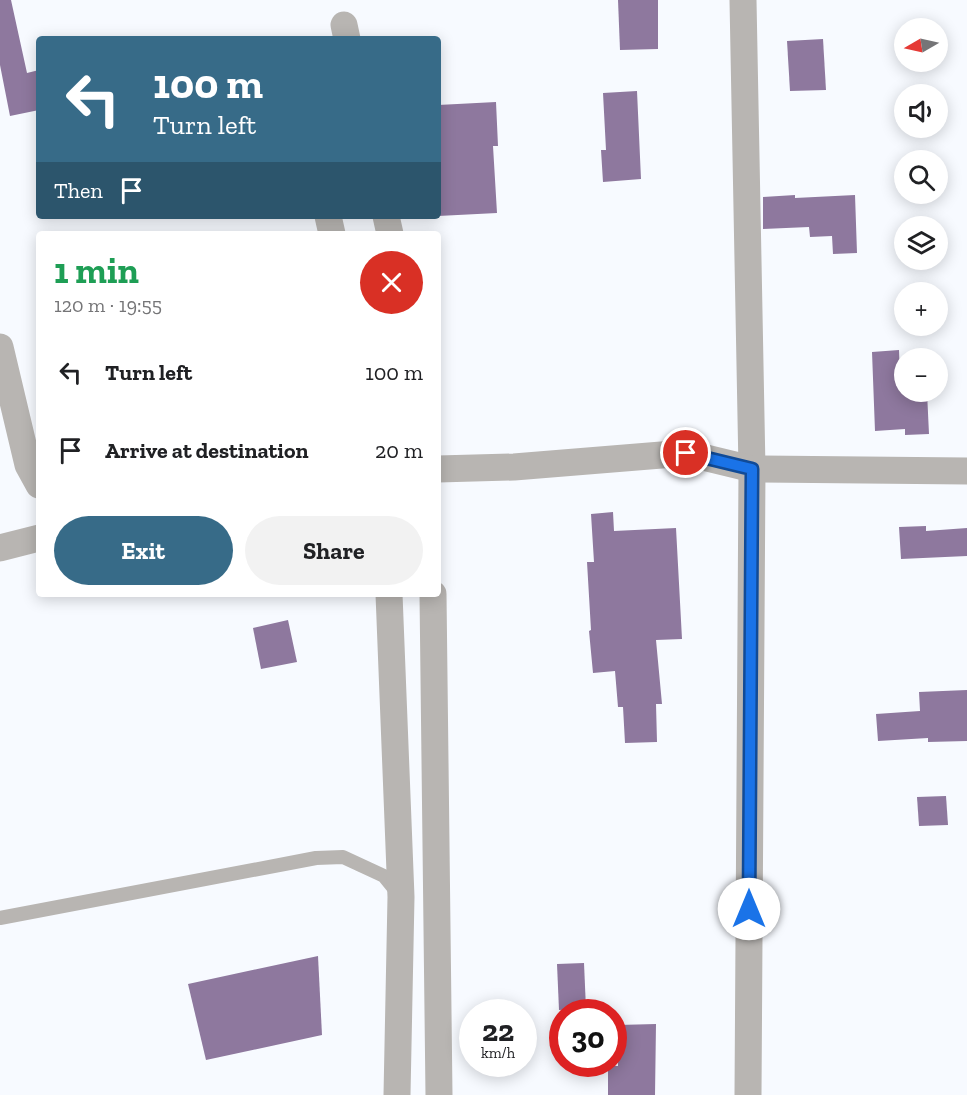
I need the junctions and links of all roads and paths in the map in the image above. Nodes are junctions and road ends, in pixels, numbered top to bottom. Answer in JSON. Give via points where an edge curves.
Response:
{"nodes":[{"id":1,"x":743,"y":0,"type":"edge"},
{"id":2,"x":0,"y":347,"type":"edge"},
{"id":3,"x":441,"y":469,"type":"edge"},
{"id":4,"x":752,"y":469,"type":"junction"},
{"id":5,"x":967,"y":471,"type":"edge"},
{"id":6,"x":36,"y":480,"type":"edge"},
{"id":7,"x":36,"y":539,"type":"edge"},
{"id":8,"x":0,"y":548,"type":"edge"},
{"id":9,"x":389,"y":597,"type":"edge"},
{"id":10,"x":433,"y":597,"type":"edge"},
{"id":11,"x":401,"y":897,"type":"junction"},
{"id":12,"x":0,"y":918,"type":"edge"},
{"id":13,"x":397,"y":1095,"type":"edge"},
{"id":14,"x":439,"y":1095,"type":"edge"},
{"id":15,"x":748,"y":1095,"type":"edge"}],
"edges":[{"from":1,"to":4,"type":"street"},
{"from":2,"to":6,"type":"street","via":[[28,465]]},
{"from":3,"to":4,"type":"street","via":[[686,453]]},
{"from":4,"to":5,"type":"street"},
{"from":4,"to":15,"type":"street"},
{"from":7,"to":8,"type":"street"},
{"from":9,"to":11,"type":"street"},
{"from":10,"to":14,"type":"street"},
{"from":11,"to":12,"type":"lane","via":[[384,876],[344,857],[316,858]]},
{"from":11,"to":13,"type":"street"}]}
